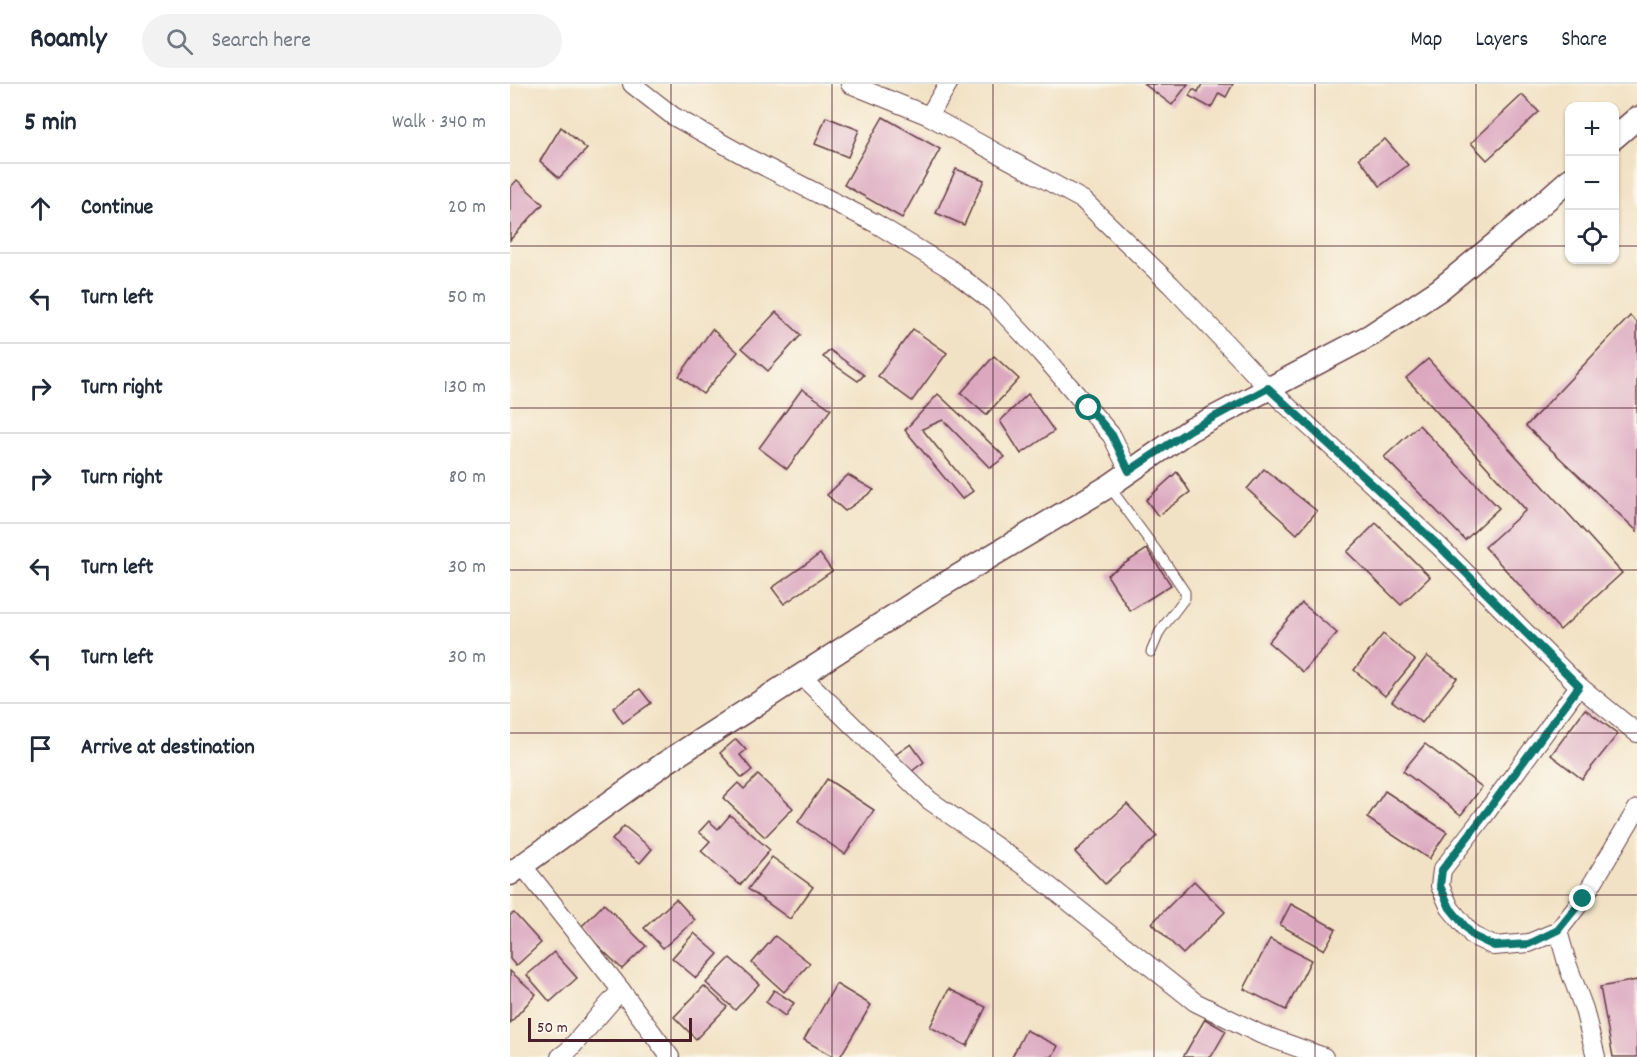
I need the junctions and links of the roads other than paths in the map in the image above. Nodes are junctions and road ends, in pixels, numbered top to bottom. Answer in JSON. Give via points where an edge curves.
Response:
{"nodes":[{"id":1,"x":632,"y":84,"type":"edge"},
{"id":2,"x":850,"y":84,"type":"edge"},
{"id":3,"x":948,"y":84,"type":"edge"},
{"id":4,"x":928,"y":116,"type":"junction"},
{"id":5,"x":1637,"y":118,"type":"edge"},
{"id":6,"x":1619,"y":134,"type":"edge"},
{"id":7,"x":1565,"y":183,"type":"edge"},
{"id":8,"x":1268,"y":388,"type":"junction"},
{"id":9,"x":1129,"y":471,"type":"junction"},
{"id":10,"x":1108,"y":486,"type":"junction"},
{"id":11,"x":1151,"y":652,"type":"dead end"},
{"id":12,"x":801,"y":675,"type":"junction"},
{"id":13,"x":1579,"y":686,"type":"junction"},
{"id":14,"x":1637,"y":733,"type":"edge"},
{"id":15,"x":1637,"y":809,"type":"edge"},
{"id":16,"x":516,"y":869,"type":"edge"},
{"id":17,"x":1558,"y":930,"type":"junction"},
{"id":18,"x":621,"y":990,"type":"junction"},
{"id":19,"x":560,"y":1057,"type":"edge"},
{"id":20,"x":670,"y":1057,"type":"edge"},
{"id":21,"x":1324,"y":1057,"type":"edge"},
{"id":22,"x":1596,"y":1057,"type":"edge"}],
"edges":[{"from":1,"to":9,"type":"street","via":[[673,116],[875,223],[949,268],[994,303],[1112,435]]},
{"from":2,"to":4,"type":"street"},
{"from":3,"to":4,"type":"street"},
{"from":4,"to":8,"type":"street","via":[[1083,200],[1171,285]]},
{"from":5,"to":6,"type":"street"},
{"from":7,"to":8,"type":"street","via":[[1439,290],[1371,335]]},
{"from":8,"to":9,"type":"street","via":[[1190,430]]},
{"from":8,"to":13,"type":"street","via":[[1439,546]]},
{"from":9,"to":10,"type":"street"},
{"from":10,"to":11,"type":"lane","via":[[1185,592]]},
{"from":10,"to":12,"type":"street"},
{"from":12,"to":16,"type":"street","via":[[665,763]]},
{"from":12,"to":21,"type":"street","via":[[929,800],[1024,866],[1196,1002],[1260,1034]]},
{"from":13,"to":14,"type":"street"},
{"from":13,"to":17,"type":"street","via":[[1442,870],[1440,886],[1450,908],[1473,936],[1494,946],[1529,944]]},
{"from":15,"to":17,"type":"street","via":[[1583,899]]},
{"from":16,"to":18,"type":"street"},
{"from":17,"to":22,"type":"street"},
{"from":18,"to":19,"type":"street"},
{"from":18,"to":20,"type":"street"}]}
